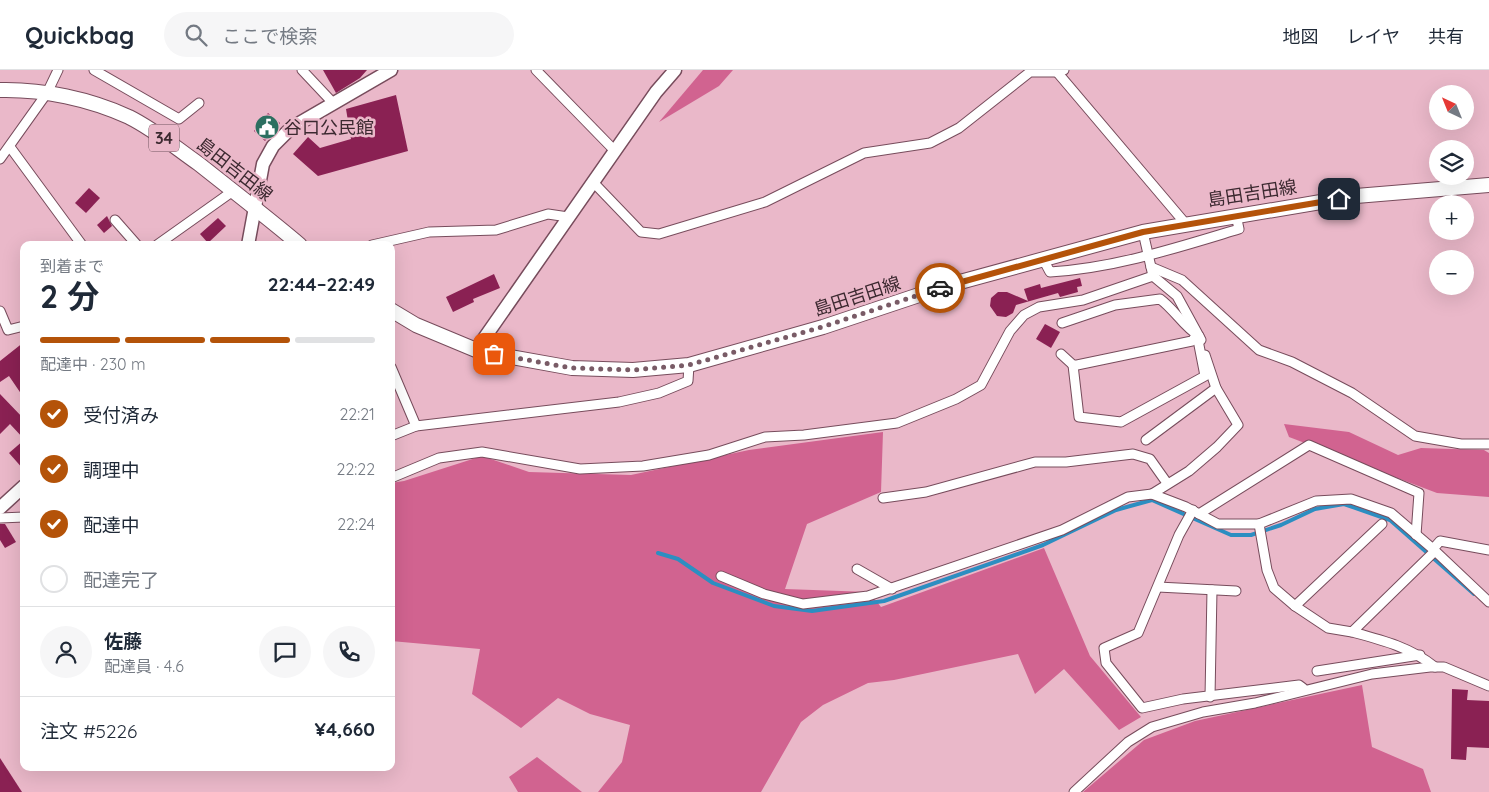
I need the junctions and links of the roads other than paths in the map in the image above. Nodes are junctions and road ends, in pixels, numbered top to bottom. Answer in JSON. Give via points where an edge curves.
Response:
{"nodes":[{"id":1,"x":58,"y":70,"type":"edge"},
{"id":2,"x":94,"y":70,"type":"edge"},
{"id":3,"x":302,"y":70,"type":"edge"},
{"id":4,"x":391,"y":70,"type":"edge"},
{"id":5,"x":536,"y":70,"type":"edge"},
{"id":6,"x":675,"y":70,"type":"edge"},
{"id":7,"x":1061,"y":71,"type":"edge"},
{"id":8,"x":0,"y":90,"type":"edge"},
{"id":9,"x":46,"y":93,"type":"junction"},
{"id":10,"x":200,"y":103,"type":"dead end"},
{"id":11,"x":334,"y":104,"type":"junction"},
{"id":12,"x":10,"y":147,"type":"junction"},
{"id":13,"x":615,"y":151,"type":"junction"},
{"id":14,"x":0,"y":159,"type":"edge"},
{"id":15,"x":593,"y":182,"type":"junction"},
{"id":16,"x":1489,"y":185,"type":"edge"},
{"id":17,"x":233,"y":191,"type":"junction"},
{"id":18,"x":256,"y":208,"type":"junction"},
{"id":19,"x":1236,"y":215,"type":"junction"},
{"id":20,"x":568,"y":217,"type":"junction"},
{"id":21,"x":115,"y":220,"type":"dead end"},
{"id":22,"x":1185,"y":223,"type":"junction"},
{"id":23,"x":1144,"y":234,"type":"junction"},
{"id":24,"x":79,"y":241,"type":"edge"},
{"id":25,"x":133,"y":241,"type":"edge"},
{"id":26,"x":163,"y":241,"type":"edge"},
{"id":27,"x":249,"y":241,"type":"edge"},
{"id":28,"x":295,"y":241,"type":"edge"},
{"id":29,"x":390,"y":241,"type":"edge"},
{"id":30,"x":1148,"y":254,"type":"junction"},
{"id":31,"x":1042,"y":259,"type":"junction"},
{"id":32,"x":1152,"y":271,"type":"junction"},
{"id":33,"x":0,"y":311,"type":"edge"},
{"id":34,"x":395,"y":312,"type":"edge"},
{"id":35,"x":1062,"y":323,"type":"dead end"},
{"id":36,"x":20,"y":327,"type":"edge"},
{"id":37,"x":4,"y":332,"type":"edge"},
{"id":38,"x":1198,"y":336,"type":"junction"},
{"id":39,"x":476,"y":350,"type":"junction"},
{"id":40,"x":1061,"y":354,"type":"dead end"},
{"id":41,"x":689,"y":365,"type":"junction"},
{"id":42,"x":1073,"y":365,"type":"junction"},
{"id":43,"x":395,"y":376,"type":"edge"},
{"id":44,"x":1216,"y":388,"type":"junction"},
{"id":45,"x":416,"y":426,"type":"junction"},
{"id":46,"x":395,"y":434,"type":"edge"},
{"id":47,"x":1146,"y":440,"type":"dead end"},
{"id":48,"x":1488,"y":444,"type":"edge"},
{"id":49,"x":395,"y":476,"type":"edge"},
{"id":50,"x":1166,"y":483,"type":"junction"},
{"id":51,"x":20,"y":490,"type":"edge"},
{"id":52,"x":1152,"y":494,"type":"junction"},
{"id":53,"x":882,"y":498,"type":"dead end"},
{"id":54,"x":0,"y":508,"type":"edge"},
{"id":55,"x":1195,"y":512,"type":"junction"},
{"id":56,"x":20,"y":517,"type":"edge"},
{"id":57,"x":0,"y":518,"type":"edge"},
{"id":58,"x":1382,"y":524,"type":"dead end"},
{"id":59,"x":1259,"y":525,"type":"junction"},
{"id":60,"x":1416,"y":535,"type":"junction"},
{"id":61,"x":1489,"y":550,"type":"edge"},
{"id":62,"x":1434,"y":551,"type":"junction"},
{"id":63,"x":857,"y":569,"type":"dead end"},
{"id":64,"x":721,"y":576,"type":"dead end"},
{"id":65,"x":1158,"y":588,"type":"junction"},
{"id":66,"x":892,"y":589,"type":"junction"},
{"id":67,"x":1212,"y":590,"type":"junction"},
{"id":68,"x":1236,"y":591,"type":"dead end"},
{"id":69,"x":1489,"y":602,"type":"edge"},
{"id":70,"x":1295,"y":606,"type":"junction"},
{"id":71,"x":1352,"y":632,"type":"junction"},
{"id":72,"x":1420,"y":655,"type":"junction"},
{"id":73,"x":1435,"y":667,"type":"junction"},
{"id":74,"x":1317,"y":671,"type":"dead end"},
{"id":75,"x":1489,"y":686,"type":"edge"},
{"id":76,"x":1305,"y":690,"type":"junction"},
{"id":77,"x":1210,"y":697,"type":"junction"},
{"id":78,"x":1074,"y":792,"type":"edge"}],
"edges":[{"from":1,"to":9,"type":"street"},
{"from":2,"to":10,"type":"street","via":[[179,119]]},
{"from":3,"to":11,"type":"street"},
{"from":4,"to":11,"type":"street"},
{"from":5,"to":13,"type":"street"},
{"from":6,"to":13,"type":"street"},
{"from":7,"to":15,"type":"street","via":[[1030,72],[959,128],[930,143],[864,153],[765,202],[659,234],[641,232]]},
{"from":7,"to":22,"type":"street"},
{"from":8,"to":9,"type":"main road","name":"島田吉田線","number":"34"},
{"from":9,"to":12,"type":"street"},
{"from":9,"to":17,"type":"main road","name":"島田吉田線","number":"34","via":[[80,100],[129,117]]},
{"from":11,"to":18,"type":"street","via":[[291,128],[273,146],[263,164]]},
{"from":12,"to":14,"type":"street"},
{"from":12,"to":24,"type":"street"},
{"from":13,"to":15,"type":"street"},
{"from":15,"to":20,"type":"street"},
{"from":16,"to":19,"type":"main road","name":"島田吉田線","via":[[1356,196]]},
{"from":17,"to":18,"type":"main road","name":"島田吉田線","number":"34"},
{"from":17,"to":26,"type":"street"},
{"from":18,"to":27,"type":"street"},
{"from":18,"to":28,"type":"main road","name":"島田吉田線","number":"34"},
{"from":19,"to":22,"type":"main road","name":"島田吉田線"},
{"from":19,"to":30,"type":"street","via":[[1239,229]]},
{"from":20,"to":29,"type":"street","via":[[548,214],[496,230],[429,232]]},
{"from":20,"to":39,"type":"street"},
{"from":21,"to":25,"type":"street"},
{"from":22,"to":23,"type":"main road","name":"島田吉田線"},
{"from":23,"to":30,"type":"street"},
{"from":23,"to":31,"type":"main road","name":"島田吉田線"},
{"from":30,"to":31,"type":"street","via":[[1080,270],[1050,272]]},
{"from":30,"to":32,"type":"street"},
{"from":31,"to":41,"type":"main road","name":"島田吉田線"},
{"from":32,"to":38,"type":"street","via":[[1177,296]]},
{"from":32,"to":48,"type":"street","via":[[1182,280],[1259,350],[1292,362],[1352,393],[1415,436],[1461,444]]},
{"from":32,"to":49,"type":"street","via":[[1083,300],[1039,307],[1024,315],[1010,332],[981,385],[897,423],[765,437],[709,455],[643,466],[580,470],[482,452],[439,458]]},
{"from":33,"to":37,"type":"street"},
{"from":34,"to":39,"type":"main road","name":"島田吉田線","via":[[416,325]]},
{"from":35,"to":38,"type":"street","via":[[1115,305],[1160,300],[1172,308],[1189,331]]},
{"from":36,"to":37,"type":"street"},
{"from":38,"to":42,"type":"street","via":[[1192,341]]},
{"from":38,"to":42,"type":"street","via":[[1204,376],[1121,422],[1079,417]]},
{"from":38,"to":44,"type":"street"},
{"from":39,"to":41,"type":"main road","name":"島田吉田線","via":[[572,368],[633,370]]},
{"from":40,"to":42,"type":"street"},
{"from":41,"to":45,"type":"street","via":[[688,381],[651,395],[619,402]]},
{"from":43,"to":45,"type":"street"},
{"from":44,"to":47,"type":"street"},
{"from":44,"to":50,"type":"street","via":[[1238,425],[1189,470]]},
{"from":45,"to":46,"type":"street"},
{"from":50,"to":52,"type":"street"},
{"from":50,"to":53,"type":"street","via":[[1150,459],[1133,454],[1066,462],[1035,462],[926,492]]},
{"from":51,"to":54,"type":"street"},
{"from":52,"to":55,"type":"street"},
{"from":52,"to":66,"type":"street","via":[[1128,497],[1062,530]]},
{"from":55,"to":59,"type":"street","via":[[1218,524]]},
{"from":55,"to":60,"type":"street","via":[[1309,445],[1419,494]]},
{"from":55,"to":65,"type":"street","via":[[1186,523]]},
{"from":56,"to":57,"type":"street"},
{"from":58,"to":70,"type":"street"},
{"from":59,"to":60,"type":"street","via":[[1316,501],[1351,499],[1390,513]]},
{"from":59,"to":70,"type":"street","via":[[1267,570],[1274,588]]},
{"from":60,"to":62,"type":"street"},
{"from":61,"to":62,"type":"street","via":[[1440,541]]},
{"from":62,"to":69,"type":"street"},
{"from":62,"to":71,"type":"street"},
{"from":63,"to":66,"type":"street"},
{"from":64,"to":66,"type":"street","via":[[764,594],[802,604],[868,596]]},
{"from":65,"to":67,"type":"street"},
{"from":65,"to":77,"type":"street","via":[[1138,633],[1104,648],[1106,663],[1142,708]]},
{"from":67,"to":68,"type":"street"},
{"from":67,"to":77,"type":"street"},
{"from":70,"to":71,"type":"street","via":[[1328,628]]},
{"from":71,"to":72,"type":"street"},
{"from":72,"to":73,"type":"street"},
{"from":72,"to":74,"type":"street"},
{"from":73,"to":75,"type":"street","via":[[1444,667]]},
{"from":73,"to":76,"type":"street","via":[[1372,674]]},
{"from":76,"to":77,"type":"street","via":[[1299,685]]},
{"from":76,"to":78,"type":"street","via":[[1203,712],[1152,727],[1128,742]]}]}
